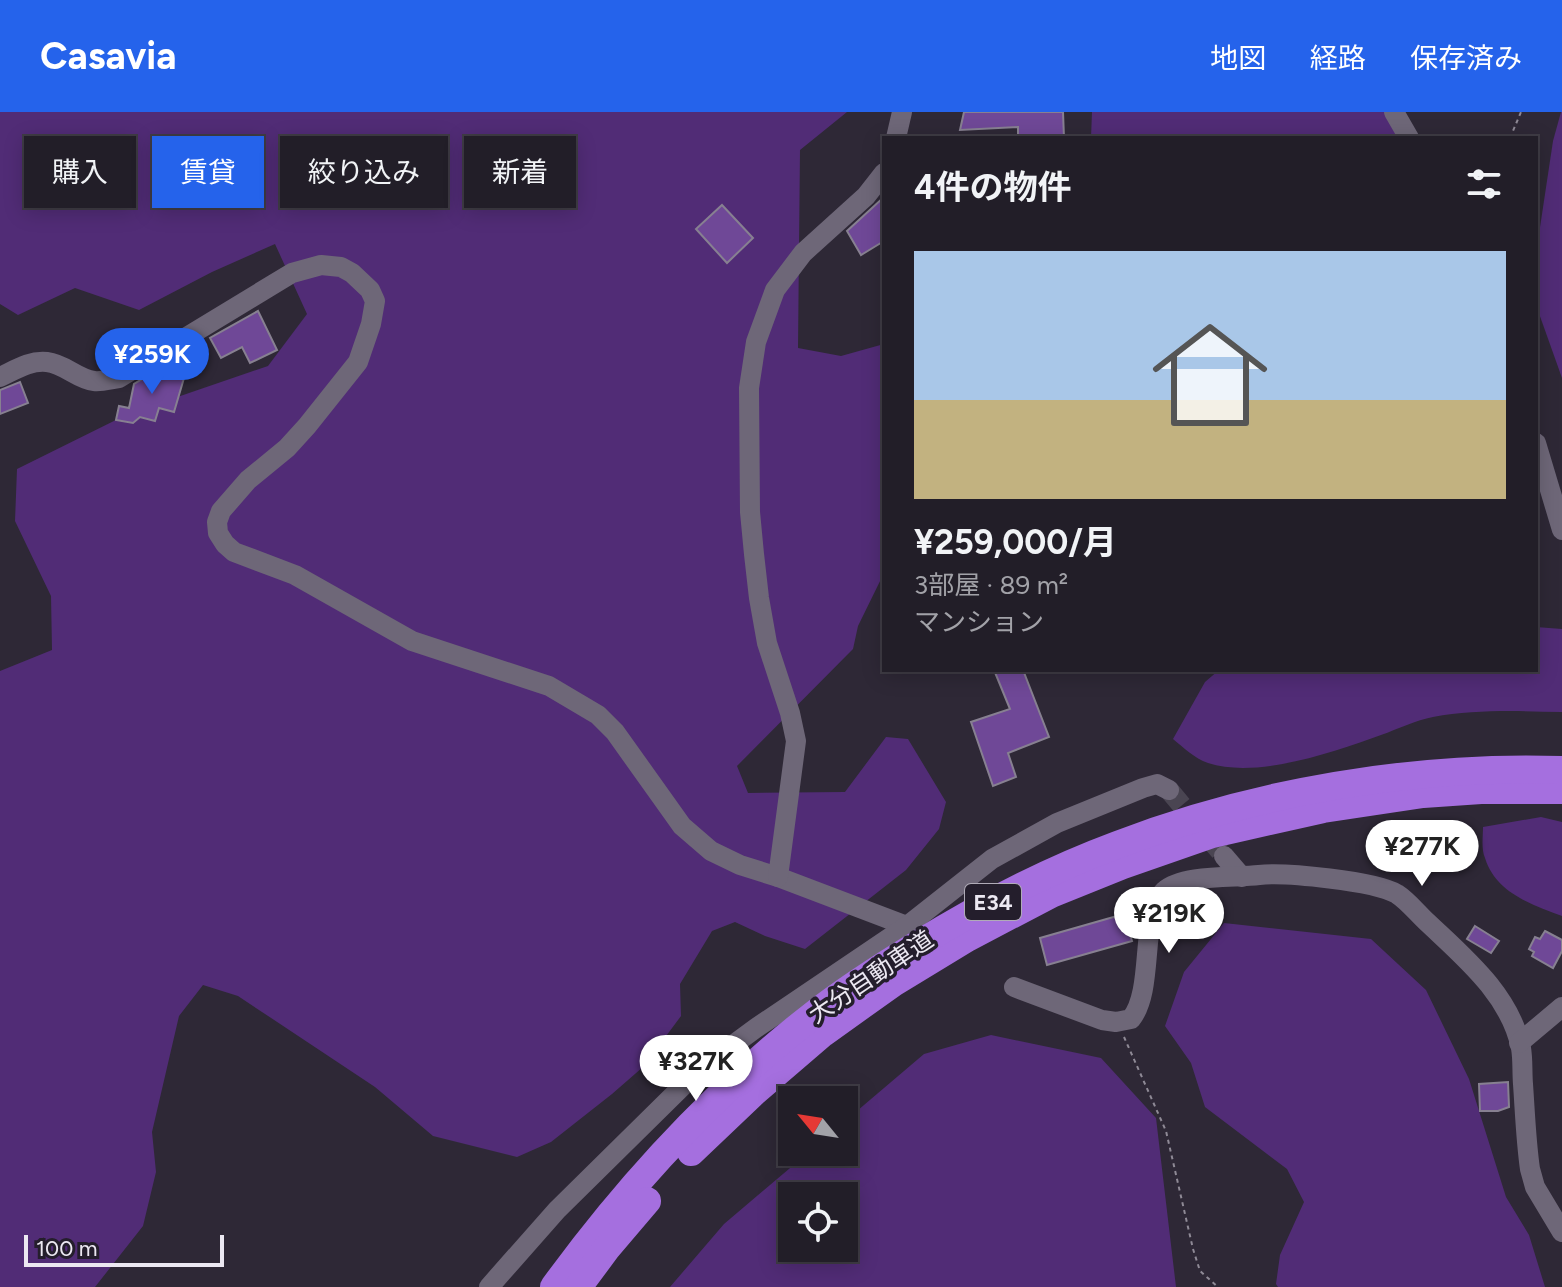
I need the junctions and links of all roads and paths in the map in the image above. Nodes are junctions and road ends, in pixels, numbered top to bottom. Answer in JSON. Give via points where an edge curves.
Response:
{"nodes":[{"id":1,"x":902,"y":112,"type":"edge"},
{"id":2,"x":1394,"y":112,"type":"edge"},
{"id":3,"x":1521,"y":112,"type":"edge"},
{"id":4,"x":896,"y":136,"type":"edge"},
{"id":5,"x":1408,"y":136,"type":"edge"},
{"id":6,"x":1511,"y":136,"type":"edge"},
{"id":7,"x":882,"y":176,"type":"edge"},
{"id":8,"x":0,"y":377,"type":"edge"},
{"id":9,"x":1538,"y":450,"type":"edge"},
{"id":10,"x":1562,"y":530,"type":"edge"},
{"id":11,"x":1562,"y":770,"type":"edge"},
{"id":12,"x":1169,"y":790,"type":"dead end"},
{"id":13,"x":1562,"y":790,"type":"edge"},
{"id":14,"x":1224,"y":856,"type":"tunnel mouth"},
{"id":15,"x":778,"y":877,"type":"junction"},
{"id":16,"x":1242,"y":877,"type":"junction"},
{"id":17,"x":907,"y":926,"type":"junction"},
{"id":18,"x":1014,"y":987,"type":"dead end"},
{"id":19,"x":1562,"y":1007,"type":"edge"},
{"id":20,"x":1116,"y":1022,"type":"junction"},
{"id":21,"x":1519,"y":1043,"type":"junction"},
{"id":22,"x":1562,"y":1232,"type":"edge"},
{"id":23,"x":489,"y":1287,"type":"edge"},
{"id":24,"x":554,"y":1287,"type":"edge"},
{"id":25,"x":578,"y":1287,"type":"edge"},
{"id":26,"x":1218,"y":1287,"type":"edge"}],
"edges":[{"from":1,"to":4,"type":"street"},
{"from":2,"to":5,"type":"street"},
{"from":3,"to":6,"type":"path"},
{"from":7,"to":15,"type":"street","via":[[803,253],[775,290],[756,342],[749,388],[750,512],[759,598],[796,741]]},
{"from":8,"to":15,"type":"street","via":[[46,362],[95,381],[119,378],[292,273],[321,265],[352,273],[375,301],[358,362],[287,448],[221,511],[218,533],[225,544],[295,575],[412,641],[549,686],[598,715],[682,826],[711,851]]},
{"from":9,"to":10,"type":"street"},
{"from":11,"to":24,"type":"highway","name":"大分自動車道","number":"E34","via":[[1421,774],[1318,788],[1233,809],[1117,845],[958,920],[812,1016],[739,1078],[667,1149]]},
{"from":12,"to":17,"type":"street","via":[[1157,784],[1143,788],[1057,823],[992,859]]},
{"from":13,"to":25,"type":"highway","name":"大分自動車道","number":"E34","via":[[1423,794],[1323,809],[1212,834],[1051,894],[967,938],[823,1033],[679,1163]]},
{"from":14,"to":16,"type":"street"},
{"from":15,"to":17,"type":"street"},
{"from":16,"to":20,"type":"street","via":[[1179,883],[1164,892],[1152,919],[1140,1003],[1131,1019]]},
{"from":16,"to":21,"type":"street","via":[[1271,873],[1361,883],[1396,894],[1490,984]]},
{"from":17,"to":23,"type":"street","via":[[699,1070],[557,1210]]},
{"from":18,"to":20,"type":"street"},
{"from":19,"to":21,"type":"street"},
{"from":20,"to":26,"type":"path","via":[[1166,1131],[1200,1271]]},
{"from":21,"to":22,"type":"street","via":[[1530,1169]]}]}
